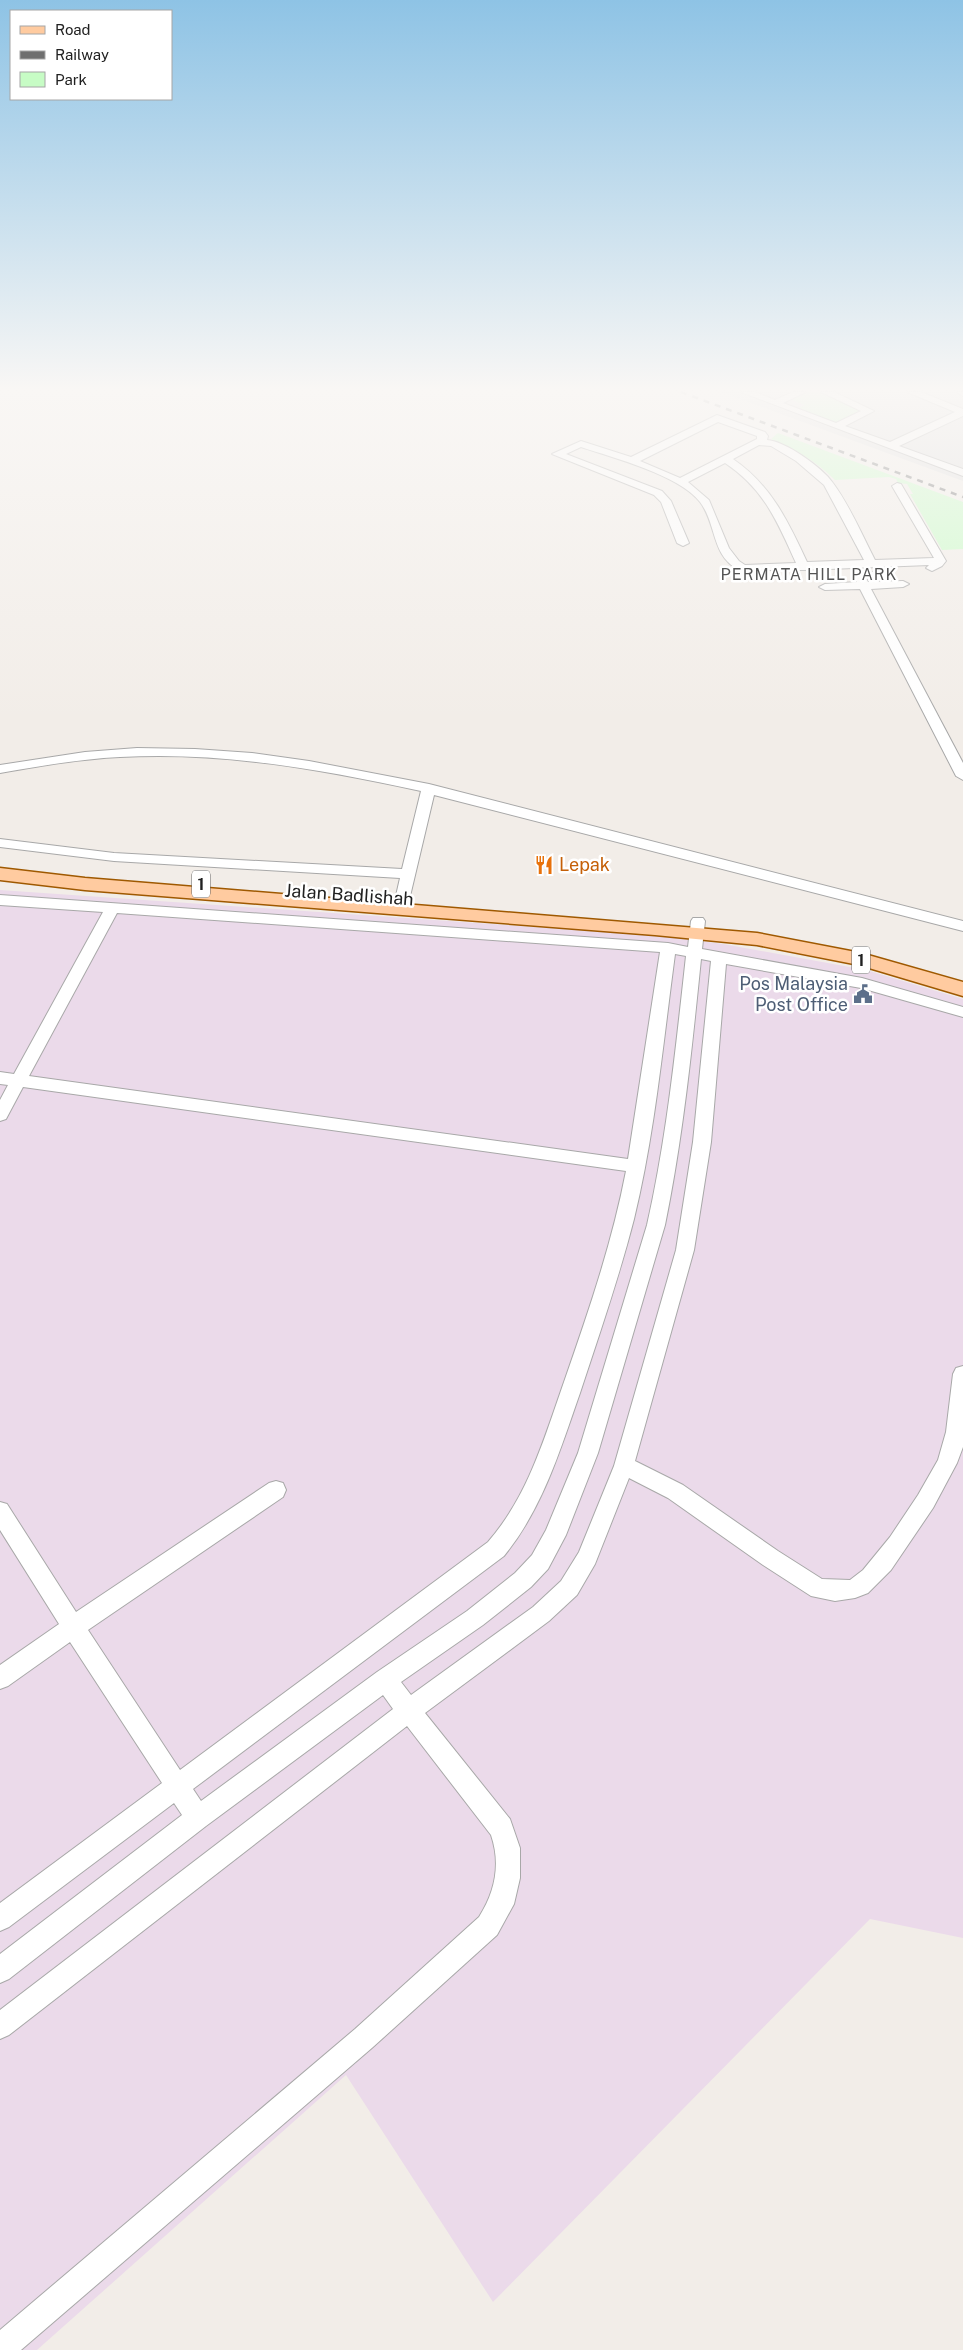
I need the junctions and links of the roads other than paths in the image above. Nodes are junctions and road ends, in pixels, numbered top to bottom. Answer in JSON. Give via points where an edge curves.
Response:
{"nodes":[{"id":1,"x":666,"y":502,"type":"edge"},
{"id":2,"x":706,"y":502,"type":"edge"},
{"id":3,"x":771,"y":502,"type":"edge"},
{"id":4,"x":840,"y":502,"type":"edge"},
{"id":5,"x":906,"y":502,"type":"edge"},
{"id":6,"x":683,"y":543,"type":"dead end"},
{"id":7,"x":940,"y":561,"type":"junction"},
{"id":8,"x":872,"y":564,"type":"junction"},
{"id":9,"x":804,"y":566,"type":"junction"},
{"id":10,"x":903,"y":584,"type":"dead end"},
{"id":11,"x":863,"y":586,"type":"junction"},
{"id":12,"x":826,"y":588,"type":"dead end"},
{"id":13,"x":0,"y":768,"type":"edge"},
{"id":14,"x":963,"y":776,"type":"edge"},
{"id":15,"x":429,"y":788,"type":"junction"},
{"id":16,"x":0,"y":843,"type":"edge"},
{"id":17,"x":0,"y":864,"type":"edge"},
{"id":18,"x":0,"y":874,"type":"edge"},
{"id":19,"x":408,"y":874,"type":"junction"},
{"id":20,"x":0,"y":900,"type":"edge"},
{"id":21,"x":401,"y":904,"type":"junction"},
{"id":22,"x":112,"y":909,"type":"junction"},
{"id":23,"x":963,"y":926,"type":"edge"},
{"id":24,"x":696,"y":935,"type":"junction"},
{"id":25,"x":668,"y":948,"type":"junction"},
{"id":26,"x":720,"y":956,"type":"junction"},
{"id":27,"x":958,"y":976,"type":"edge"},
{"id":28,"x":963,"y":989,"type":"edge"},
{"id":29,"x":963,"y":1012,"type":"edge"},
{"id":30,"x":0,"y":1078,"type":"edge"},
{"id":31,"x":18,"y":1081,"type":"junction"},
{"id":32,"x":0,"y":1115,"type":"edge"},
{"id":33,"x":635,"y":1166,"type":"junction"},
{"id":34,"x":963,"y":1374,"type":"edge"},
{"id":35,"x":624,"y":1466,"type":"junction"},
{"id":36,"x":276,"y":1490,"type":"dead end"},
{"id":37,"x":0,"y":1511,"type":"edge"},
{"id":38,"x":74,"y":1627,"type":"junction"},
{"id":39,"x":0,"y":1678,"type":"edge"},
{"id":40,"x":385,"y":1680,"type":"junction"},
{"id":41,"x":408,"y":1711,"type":"junction"},
{"id":42,"x":178,"y":1787,"type":"junction"},
{"id":43,"x":198,"y":1818,"type":"junction"},
{"id":44,"x":0,"y":1918,"type":"edge"},
{"id":45,"x":0,"y":1970,"type":"edge"},
{"id":46,"x":0,"y":2026,"type":"edge"},
{"id":47,"x":0,"y":2349,"type":"edge"}],
"edges":[{"from":1,"to":6,"type":"street"},
{"from":2,"to":9,"type":"street","via":[[729,559],[737,566]]},
{"from":3,"to":9,"type":"street"},
{"from":4,"to":8,"type":"street"},
{"from":5,"to":7,"type":"street"},
{"from":7,"to":8,"type":"street"},
{"from":7,"to":11,"type":"street","via":[[922,571],[863,575],[860,578]]},
{"from":8,"to":9,"type":"street"},
{"from":10,"to":11,"type":"street"},
{"from":11,"to":12,"type":"street"},
{"from":11,"to":14,"type":"street"},
{"from":13,"to":15,"type":"street","via":[[111,753],[174,752],[297,764]]},
{"from":15,"to":19,"type":"street"},
{"from":15,"to":23,"type":"street"},
{"from":16,"to":19,"type":"street","via":[[114,857]]},
{"from":17,"to":21,"type":"main road","name":"Jalan Badlishah","number":"1","via":[[93,876]]},
{"from":18,"to":21,"type":"main road","name":"Jalan Badlishah","number":"1","via":[[85,884]]},
{"from":19,"to":21,"type":"street"},
{"from":20,"to":22,"type":"street"},
{"from":21,"to":24,"type":"main road","name":"Jalan Badlishah","number":"1"},
{"from":22,"to":25,"type":"street"},
{"from":22,"to":31,"type":"street"},
{"from":24,"to":25,"type":"street"},
{"from":24,"to":26,"type":"street"},
{"from":24,"to":27,"type":"main road","number":"1","via":[[760,930],[864,951]]},
{"from":24,"to":28,"type":"main road","number":"1","via":[[758,939],[852,958]]},
{"from":24,"to":40,"type":"street","via":[[680,1080],[656,1225],[588,1453],[555,1535],[540,1562],[523,1580],[475,1618]]},
{"from":25,"to":33,"type":"street"},
{"from":26,"to":29,"type":"street","via":[[862,983]]},
{"from":26,"to":35,"type":"street","via":[[692,1218]]},
{"from":30,"to":31,"type":"street"},
{"from":31,"to":32,"type":"street"},
{"from":31,"to":33,"type":"street"},
{"from":33,"to":42,"type":"street","via":[[619,1238],[585,1350],[548,1454],[512,1532],[496,1549]]},
{"from":34,"to":35,"type":"street","via":[[952,1450],[941,1474],[923,1507],[874,1574],[859,1588],[842,1591],[819,1588],[695,1502],[644,1473]]},
{"from":35,"to":41,"type":"street","via":[[587,1557],[569,1588],[540,1614]]},
{"from":36,"to":38,"type":"street"},
{"from":37,"to":38,"type":"street"},
{"from":38,"to":39,"type":"street"},
{"from":38,"to":42,"type":"street"},
{"from":40,"to":41,"type":"street"},
{"from":40,"to":43,"type":"street"},
{"from":41,"to":46,"type":"street"},
{"from":41,"to":47,"type":"street","via":[[501,1828],[508,1848],[508,1878],[502,1904],[488,1926],[364,2038]]},
{"from":42,"to":43,"type":"street"},
{"from":42,"to":44,"type":"street"},
{"from":43,"to":45,"type":"street"}]}
